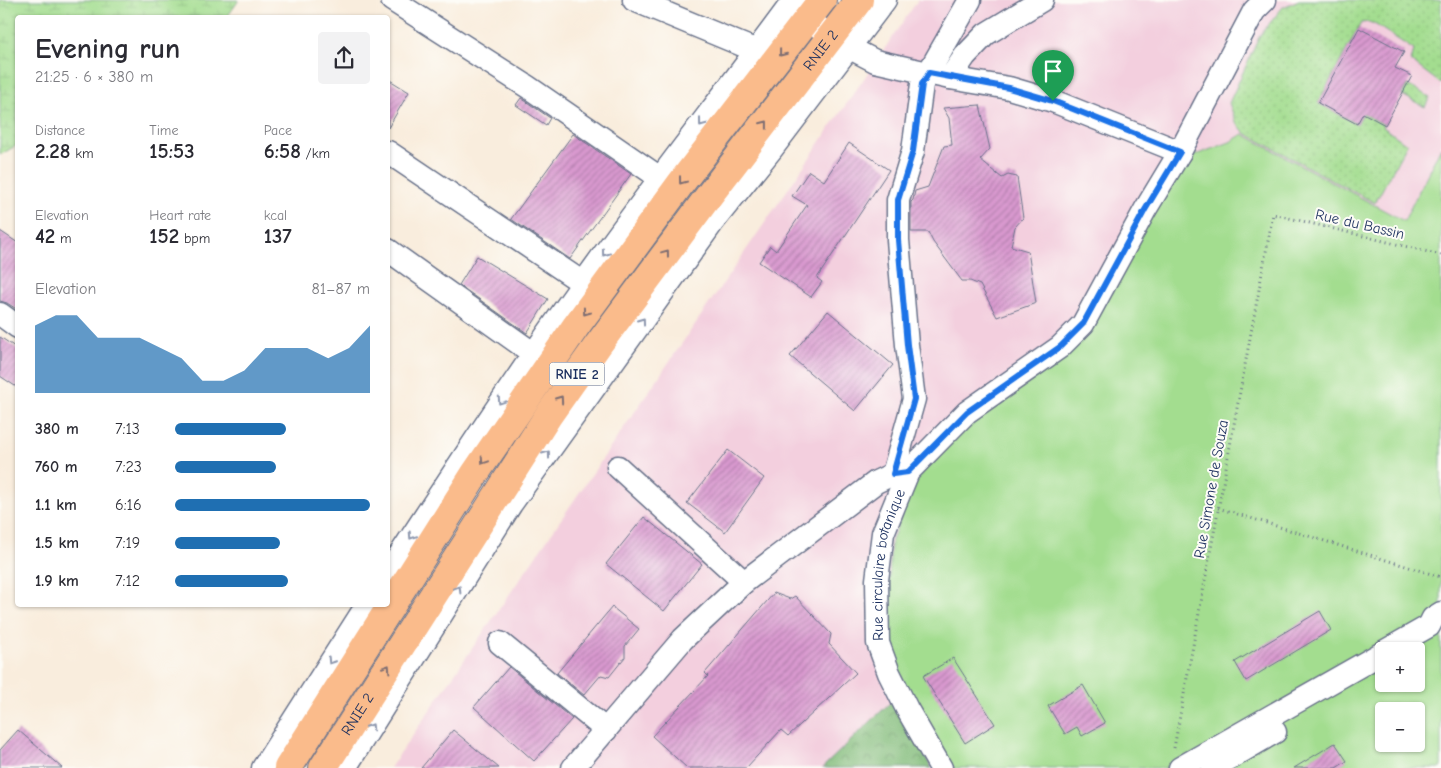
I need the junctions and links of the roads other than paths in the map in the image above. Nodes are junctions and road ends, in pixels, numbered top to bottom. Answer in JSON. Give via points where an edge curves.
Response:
{"nodes":[{"id":1,"x":392,"y":0,"type":"edge"},
{"id":2,"x":634,"y":0,"type":"edge"},
{"id":3,"x":859,"y":0,"type":"edge"},
{"id":4,"x":884,"y":0,"type":"edge"},
{"id":5,"x":970,"y":0,"type":"edge"},
{"id":6,"x":1042,"y":0,"type":"edge"},
{"id":7,"x":1265,"y":0,"type":"edge"},
{"id":8,"x":808,"y":7,"type":"edge"},
{"id":9,"x":841,"y":42,"type":"junction"},
{"id":10,"x":757,"y":51,"type":"junction"},
{"id":11,"x":940,"y":75,"type":"junction"},
{"id":12,"x":1180,"y":152,"type":"junction"},
{"id":13,"x":390,"y":153,"type":"edge"},
{"id":14,"x":660,"y":178,"type":"junction"},
{"id":15,"x":390,"y":251,"type":"edge"},
{"id":16,"x":583,"y":283,"type":"junction"},
{"id":17,"x":0,"y":314,"type":"edge"},
{"id":18,"x":15,"y":325,"type":"edge"},
{"id":19,"x":534,"y":354,"type":"junction"},
{"id":20,"x":618,"y":467,"type":"dead end"},
{"id":21,"x":901,"y":473,"type":"junction"},
{"id":22,"x":390,"y":570,"type":"edge"},
{"id":23,"x":744,"y":582,"type":"junction"},
{"id":24,"x":366,"y":607,"type":"edge"},
{"id":25,"x":1441,"y":613,"type":"edge"},
{"id":26,"x":1402,"y":642,"type":"edge"},
{"id":27,"x":1441,"y":642,"type":"edge"},
{"id":28,"x":500,"y":643,"type":"dead end"},
{"id":29,"x":1425,"y":644,"type":"edge"},
{"id":30,"x":1375,"y":657,"type":"edge"},
{"id":31,"x":1375,"y":673,"type":"edge"},
{"id":32,"x":606,"y":730,"type":"junction"},
{"id":33,"x":1177,"y":758,"type":"edge"},
{"id":34,"x":263,"y":768,"type":"edge"},
{"id":35,"x":288,"y":768,"type":"edge"},
{"id":36,"x":323,"y":768,"type":"edge"},
{"id":37,"x":345,"y":768,"type":"edge"},
{"id":38,"x":573,"y":768,"type":"edge"},
{"id":39,"x":941,"y":768,"type":"edge"},
{"id":40,"x":1213,"y":768,"type":"edge"}],
"edges":[{"from":1,"to":14,"type":"street","via":[[528,87]]},
{"from":2,"to":10,"type":"street"},
{"from":3,"to":9,"type":"highway","name":"RNIE 2","number":"RNIE 2"},
{"from":4,"to":9,"type":"street"},
{"from":5,"to":11,"type":"street"},
{"from":6,"to":11,"type":"street","via":[[986,34]]},
{"from":7,"to":12,"type":"street","name":"Rue circulaire botanique","via":[[1245,26]]},
{"from":8,"to":9,"type":"street"},
{"from":8,"to":10,"type":"street"},
{"from":8,"to":35,"type":"highway","name":"RNIE 2","number":"RNIE 2","one_way":true,"via":[[576,326],[474,475]]},
{"from":9,"to":11,"type":"street","via":[[875,61]]},
{"from":36,"to":9,"type":"highway","name":"RNIE 2","number":"RNIE 2","one_way":true,"via":[[598,345],[711,193]]},
{"from":37,"to":9,"type":"street","one_way":true,"via":[[511,504]]},
{"from":10,"to":14,"type":"street","one_way":true},
{"from":11,"to":12,"type":"street","via":[[1009,88],[1053,101]]},
{"from":11,"to":21,"type":"street","via":[[922,84],[913,151],[898,200],[898,240],[914,399]]},
{"from":12,"to":21,"type":"street","name":"Rue circulaire botanique","via":[[1083,324],[1060,347],[967,412]]},
{"from":13,"to":16,"type":"street"},
{"from":14,"to":16,"type":"street","one_way":true},
{"from":15,"to":19,"type":"street"},
{"from":16,"to":19,"type":"street"},
{"from":17,"to":18,"type":"street"},
{"from":19,"to":22,"type":"street","one_way":true},
{"from":20,"to":23,"type":"street"},
{"from":21,"to":23,"type":"street","via":[[876,482]]},
{"from":21,"to":39,"type":"street","name":"Rue circulaire botanique","via":[[883,533],[877,580],[878,643],[907,709]]},
{"from":23,"to":32,"type":"street","via":[[683,639]]},
{"from":24,"to":34,"type":"street","one_way":true},
{"from":25,"to":26,"type":"street","via":[[1429,626]]},
{"from":27,"to":29,"type":"street","via":[[1434,638]]},
{"from":28,"to":32,"type":"street"},
{"from":30,"to":33,"type":"street"},
{"from":31,"to":40,"type":"street"},
{"from":32,"to":38,"type":"street"}]}
